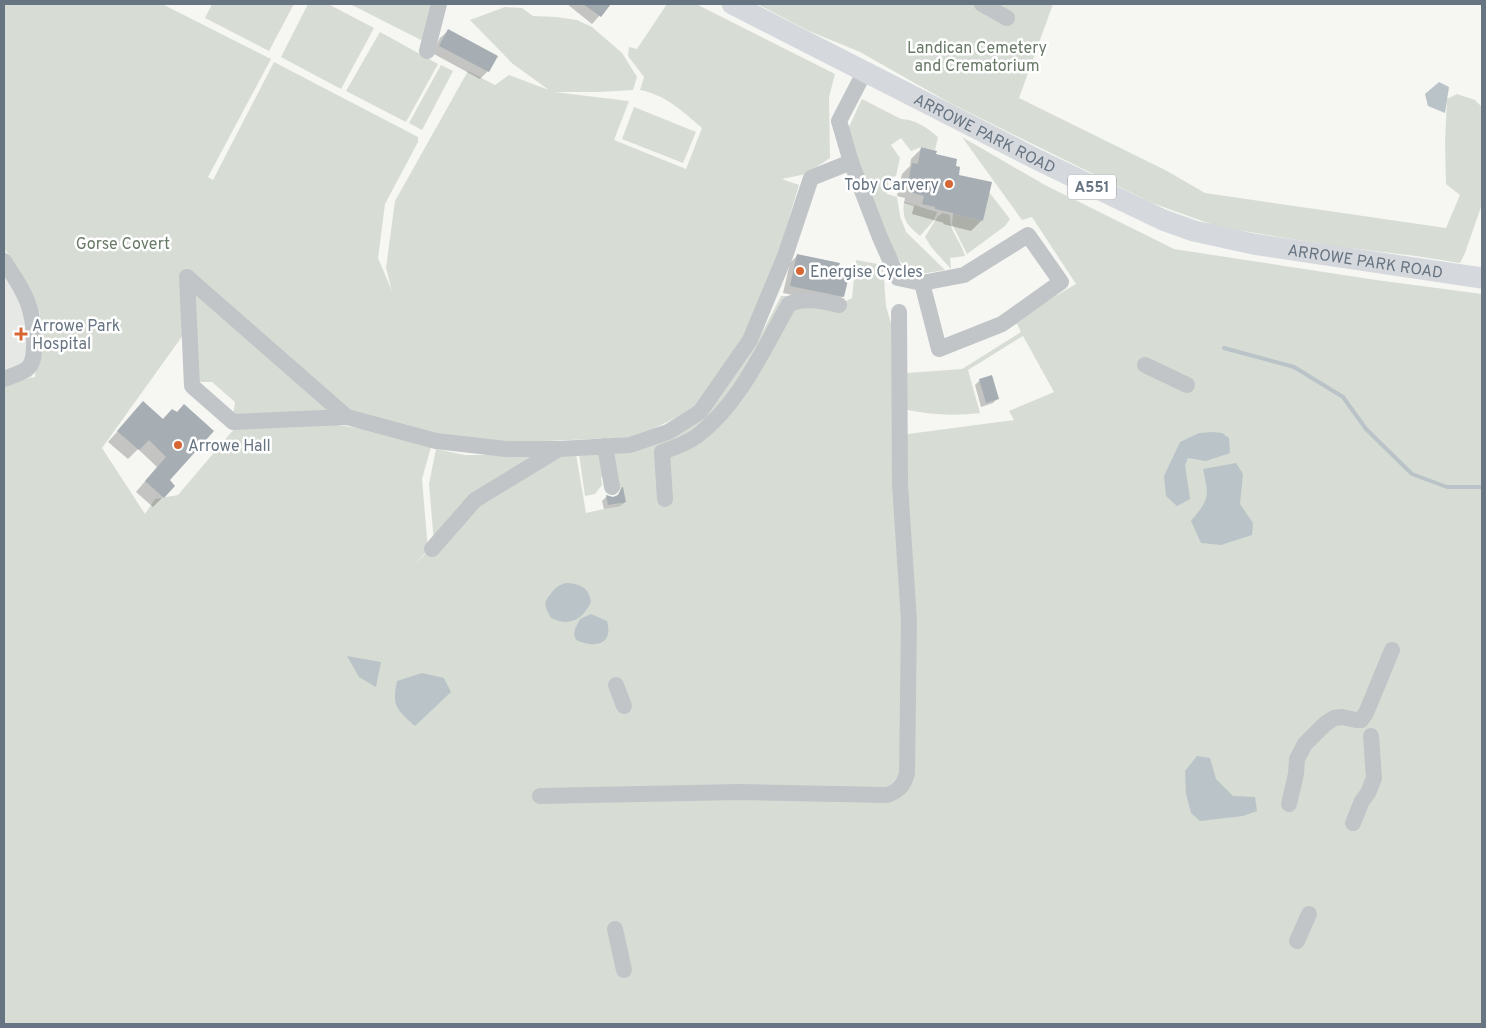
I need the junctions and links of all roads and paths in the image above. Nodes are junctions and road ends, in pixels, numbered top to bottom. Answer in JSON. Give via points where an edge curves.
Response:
{"nodes":[{"id":1,"x":439,"y":4,"type":"edge"},
{"id":2,"x":732,"y":4,"type":"edge"},
{"id":3,"x":982,"y":4,"type":"edge"},
{"id":4,"x":1007,"y":18,"type":"dead end"},
{"id":5,"x":427,"y":52,"type":"dead end"},
{"id":6,"x":865,"y":71,"type":"junction"},
{"id":7,"x":851,"y":162,"type":"junction"},
{"id":8,"x":4,"y":261,"type":"edge"},
{"id":9,"x":1482,"y":278,"type":"edge"},
{"id":10,"x":922,"y":283,"type":"junction"},
{"id":11,"x":839,"y":305,"type":"dead end"},
{"id":12,"x":899,"y":312,"type":"dead end"},
{"id":13,"x":1145,"y":365,"type":"dead end"},
{"id":14,"x":4,"y":379,"type":"edge"},
{"id":15,"x":1187,"y":385,"type":"dead end"},
{"id":16,"x":347,"y":417,"type":"junction"},
{"id":17,"x":605,"y":446,"type":"junction"},
{"id":18,"x":559,"y":449,"type":"junction"},
{"id":19,"x":612,"y":487,"type":"dead end"},
{"id":20,"x":665,"y":499,"type":"dead end"},
{"id":21,"x":432,"y":549,"type":"dead end"},
{"id":22,"x":1392,"y":650,"type":"dead end"},
{"id":23,"x":616,"y":685,"type":"dead end"},
{"id":24,"x":624,"y":706,"type":"dead end"},
{"id":25,"x":1371,"y":736,"type":"dead end"},
{"id":26,"x":540,"y":796,"type":"dead end"},
{"id":27,"x":1289,"y":804,"type":"dead end"},
{"id":28,"x":1353,"y":823,"type":"dead end"},
{"id":29,"x":1309,"y":914,"type":"dead end"},
{"id":30,"x":616,"y":929,"type":"dead end"},
{"id":31,"x":1297,"y":942,"type":"dead end"},
{"id":32,"x":624,"y":970,"type":"dead end"}],
"edges":[{"from":1,"to":5,"type":"lane"},
{"from":2,"to":6,"type":"main road","name":"ARROWE PARK ROAD","number":"A551"},
{"from":3,"to":4,"type":"lane"},
{"from":6,"to":7,"type":"lane","via":[[840,121]]},
{"from":6,"to":9,"type":"main road","name":"ARROWE PARK ROAD","number":"A551","via":[[1038,160],[1162,220],[1194,231],[1253,244]]},
{"from":7,"to":10,"type":"lane","via":[[898,278]]},
{"from":7,"to":17,"type":"lane","via":[[811,178],[786,256],[750,340],[700,412],[668,432],[630,445]]},
{"from":8,"to":14,"type":"lane","via":[[28,302],[34,326],[34,356],[30,366]]},
{"from":10,"to":10,"type":"lane","via":[[964,275],[1028,235],[1061,282],[1002,324],[939,349]]},
{"from":11,"to":20,"type":"lane","via":[[809,300],[789,304],[758,360],[722,412],[696,436],[662,452]]},
{"from":12,"to":26,"type":"lane","via":[[900,484],[909,621],[905,782],[887,795],[739,792]]},
{"from":13,"to":15,"type":"lane"},
{"from":16,"to":16,"type":"lane","via":[[326,399],[187,277],[192,386],[233,422]]},
{"from":16,"to":18,"type":"lane","via":[[436,442],[506,449]]},
{"from":17,"to":18,"type":"lane"},
{"from":17,"to":19,"type":"lane"},
{"from":18,"to":21,"type":"lane","via":[[475,500]]},
{"from":22,"to":27,"type":"lane","via":[[1361,720],[1334,718],[1305,744],[1297,759]]},
{"from":23,"to":24,"type":"lane"},
{"from":25,"to":28,"type":"lane","via":[[1374,778]]},
{"from":29,"to":31,"type":"lane"},
{"from":30,"to":32,"type":"lane"}]}
